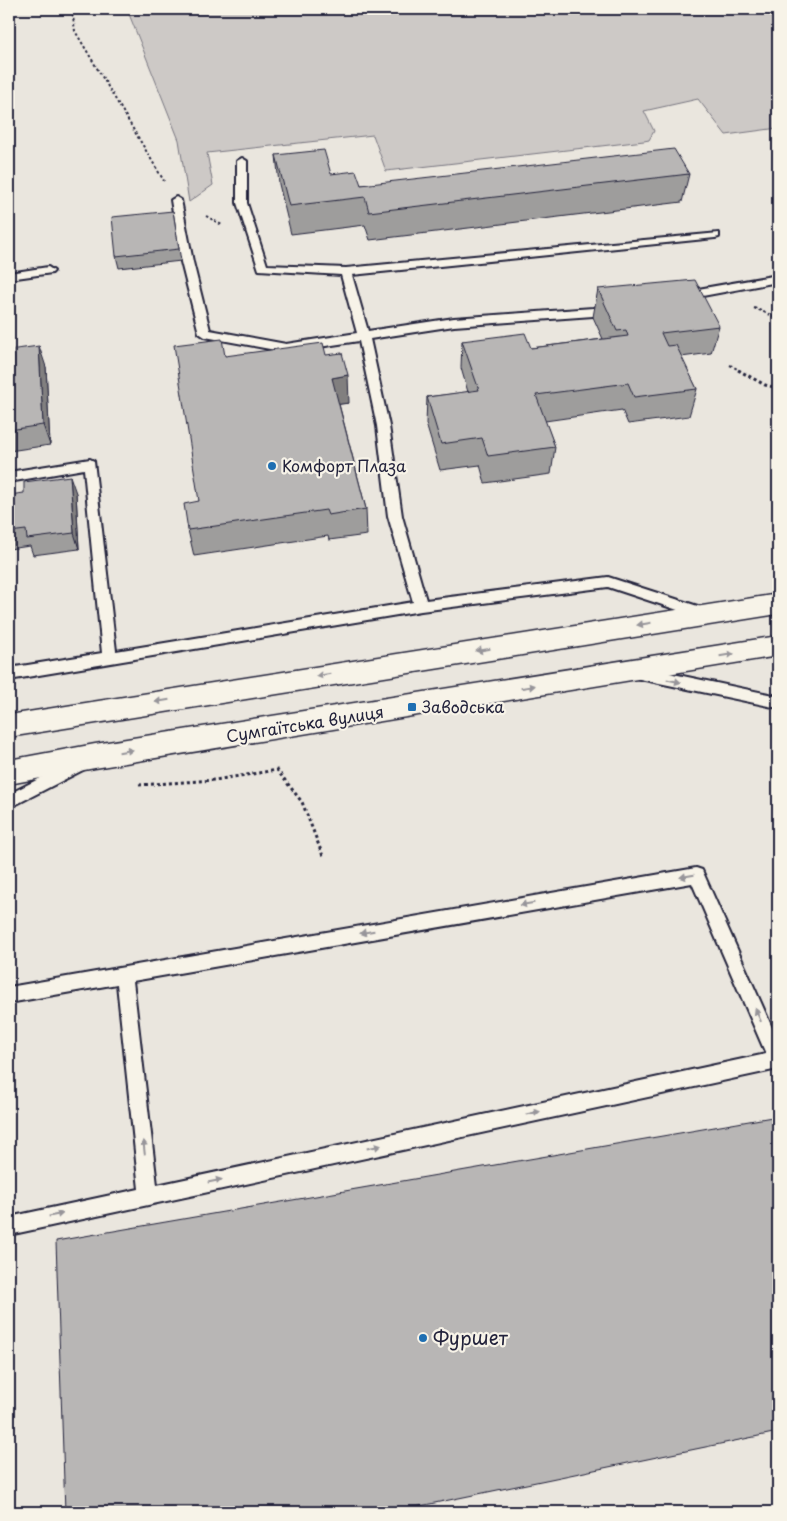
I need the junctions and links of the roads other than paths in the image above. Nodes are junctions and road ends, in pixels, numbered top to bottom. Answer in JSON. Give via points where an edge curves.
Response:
{"nodes":[{"id":1,"x":242,"y":161,"type":"dead end"},
{"id":2,"x":176,"y":200,"type":"road end"},
{"id":3,"x":715,"y":235,"type":"dead end"},
{"id":4,"x":48,"y":271,"type":"dead end"},
{"id":5,"x":346,"y":272,"type":"junction"},
{"id":6,"x":9,"y":276,"type":"edge"},
{"id":7,"x":778,"y":278,"type":"edge"},
{"id":8,"x":666,"y":298,"type":"edge"},
{"id":9,"x":630,"y":305,"type":"edge"},
{"id":10,"x":364,"y":337,"type":"junction"},
{"id":11,"x":9,"y":477,"type":"edge"},
{"id":12,"x":778,"y":604,"type":"edge"},
{"id":13,"x":421,"y":606,"type":"junction"},
{"id":14,"x":705,"y":614,"type":"junction"},
{"id":15,"x":778,"y":646,"type":"edge"},
{"id":16,"x":110,"y":658,"type":"junction"},
{"id":17,"x":626,"y":670,"type":"junction"},
{"id":18,"x":9,"y":674,"type":"edge"},
{"id":19,"x":778,"y":702,"type":"edge"},
{"id":20,"x":9,"y":726,"type":"edge"},
{"id":21,"x":95,"y":756,"type":"junction"},
{"id":22,"x":9,"y":772,"type":"edge"},
{"id":23,"x":9,"y":801,"type":"edge"},
{"id":24,"x":124,"y":974,"type":"junction"},
{"id":25,"x":9,"y":995,"type":"edge"},
{"id":26,"x":149,"y":1195,"type":"junction"},
{"id":27,"x":9,"y":1226,"type":"edge"}],
"edges":[{"from":1,"to":5,"type":"lane","via":[[242,204],[263,268]]},
{"from":2,"to":10,"type":"lane","via":[[186,262],[205,333],[286,348]]},
{"from":3,"to":5,"type":"lane"},
{"from":4,"to":6,"type":"lane"},
{"from":5,"to":10,"type":"lane"},
{"from":7,"to":8,"type":"lane"},
{"from":9,"to":10,"type":"lane","via":[[592,312],[454,322]]},
{"from":10,"to":13,"type":"lane","via":[[383,426],[395,516]]},
{"from":11,"to":16,"type":"lane","via":[[90,464]]},
{"from":12,"to":14,"type":"main road"},
{"from":13,"to":14,"type":"lane","via":[[608,582]]},
{"from":13,"to":16,"type":"lane"},
{"from":14,"to":20,"type":"main road","one_way":true},
{"from":17,"to":15,"type":"main road","name":"Сумгаїтська вулиця","one_way":true},
{"from":16,"to":18,"type":"lane"},
{"from":17,"to":19,"type":"lane","one_way":true},
{"from":21,"to":17,"type":"main road","name":"Сумгаїтська вулиця","one_way":true},
{"from":21,"to":22,"type":"main road","name":"Сумгаїтська вулиця"},
{"from":21,"to":23,"type":"lane"},
{"from":24,"to":25,"type":"lane"},
{"from":26,"to":24,"type":"lane","one_way":true},
{"from":26,"to":24,"type":"lane","one_way":true,"via":[[778,1060],[696,875]]},
{"from":27,"to":26,"type":"lane","one_way":true}]}
